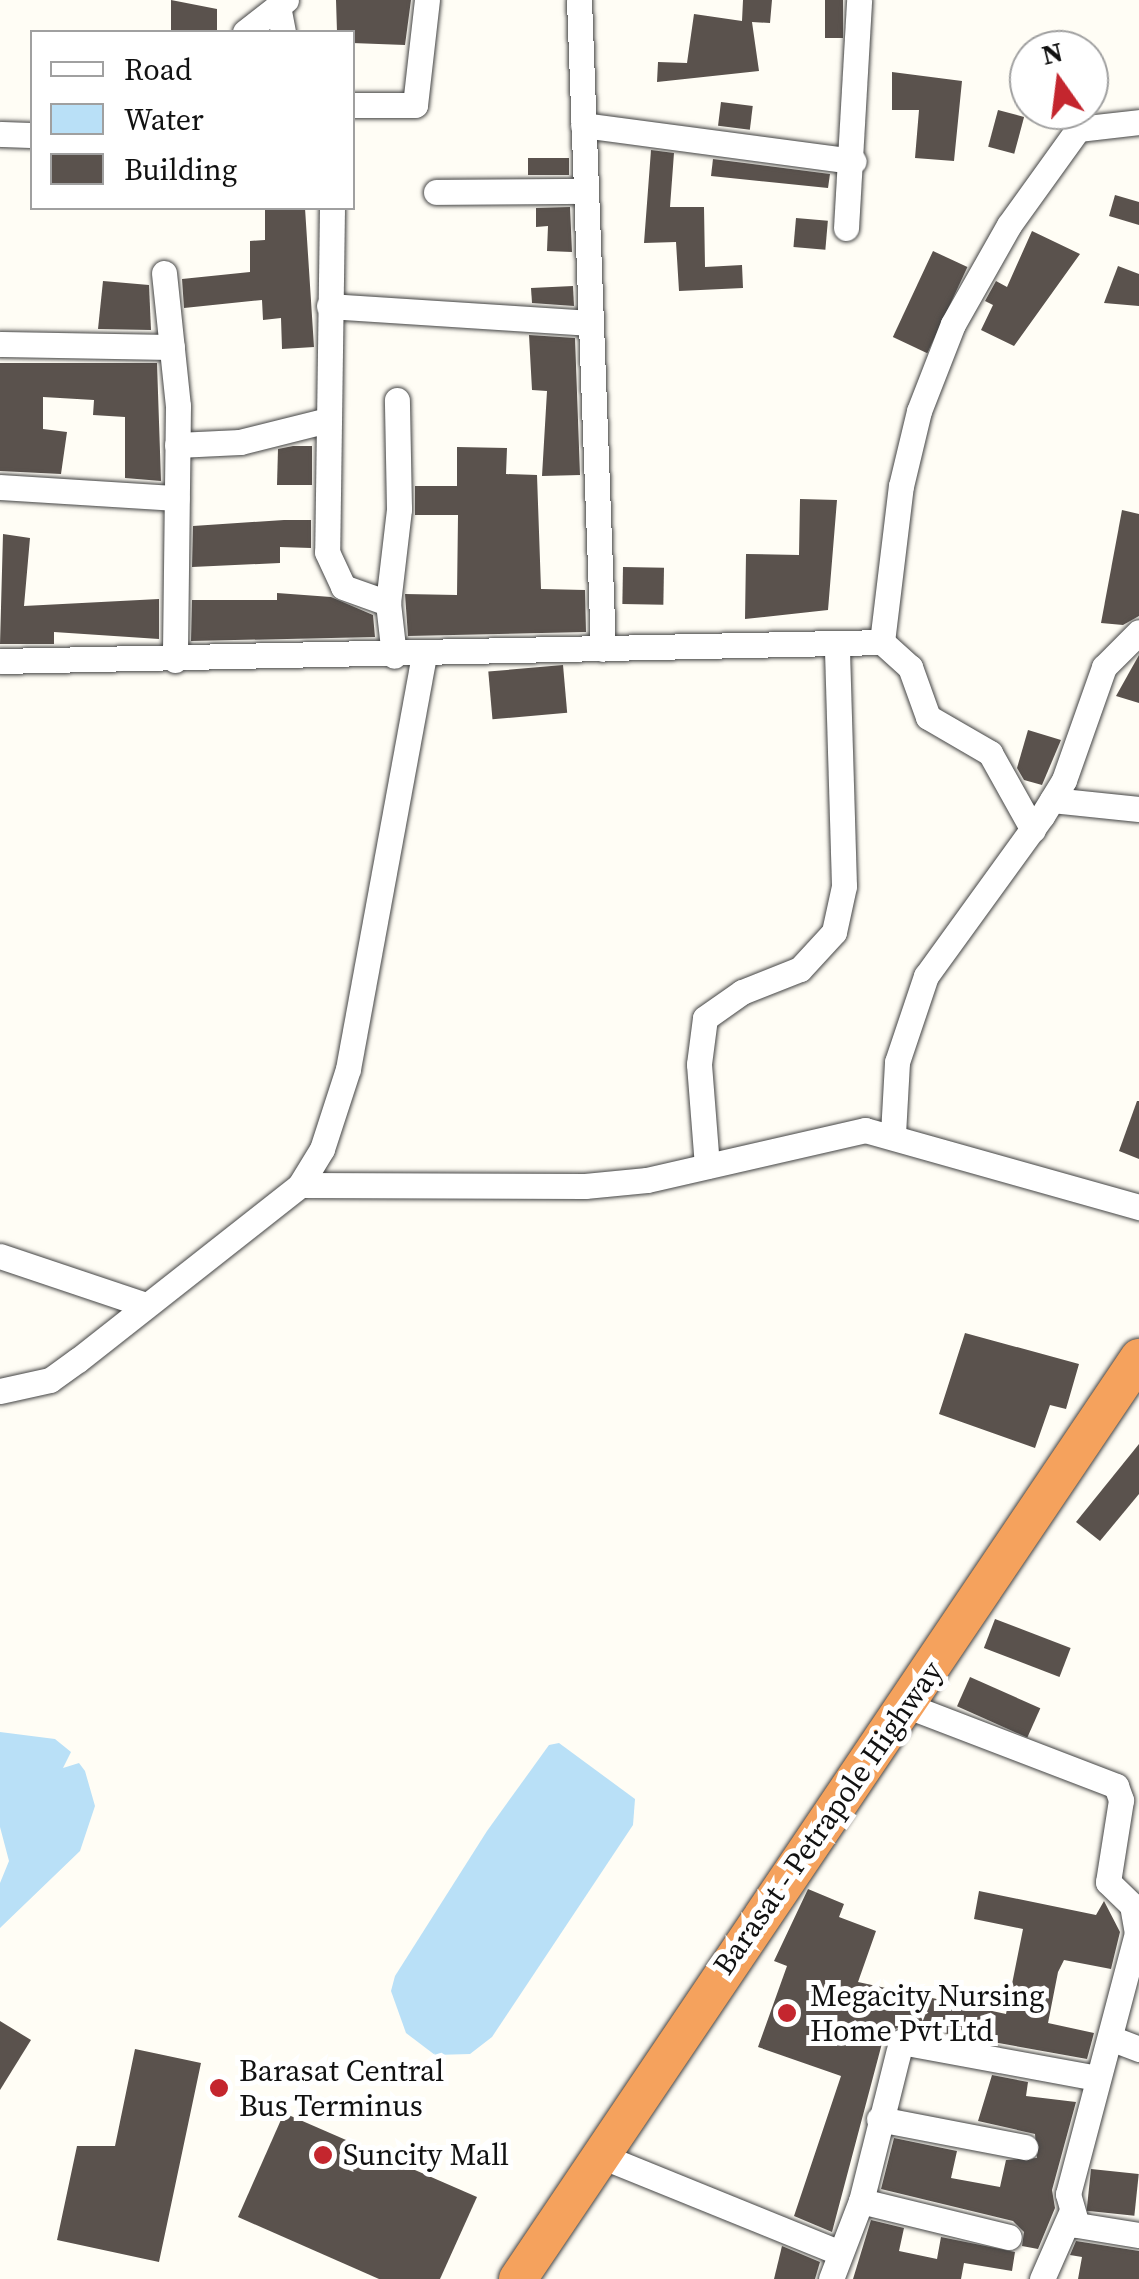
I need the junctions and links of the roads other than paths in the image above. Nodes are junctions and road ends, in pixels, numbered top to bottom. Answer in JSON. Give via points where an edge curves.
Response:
{"nodes":[{"id":1,"x":427,"y":0,"type":"edge"},
{"id":2,"x":579,"y":0,"type":"edge"},
{"id":3,"x":859,"y":0,"type":"edge"},
{"id":4,"x":282,"y":3,"type":"edge"},
{"id":5,"x":248,"y":30,"type":"edge"},
{"id":6,"x":284,"y":30,"type":"edge"},
{"id":7,"x":355,"y":105,"type":"edge"},
{"id":8,"x":1139,"y":122,"type":"edge"},
{"id":9,"x":583,"y":125,"type":"junction"},
{"id":10,"x":0,"y":134,"type":"edge"},
{"id":11,"x":30,"y":135,"type":"edge"},
{"id":12,"x":854,"y":161,"type":"junction"},
{"id":13,"x":585,"y":191,"type":"junction"},
{"id":14,"x":436,"y":192,"type":"dead end"},
{"id":15,"x":332,"y":210,"type":"edge"},
{"id":16,"x":846,"y":228,"type":"dead end"},
{"id":17,"x":164,"y":273,"type":"dead end"},
{"id":18,"x":329,"y":306,"type":"junction"},
{"id":19,"x":590,"y":323,"type":"junction"},
{"id":20,"x":0,"y":344,"type":"edge"},
{"id":21,"x":172,"y":346,"type":"junction"},
{"id":22,"x":397,"y":400,"type":"dead end"},
{"id":23,"x":328,"y":420,"type":"junction"},
{"id":24,"x":177,"y":445,"type":"junction"},
{"id":25,"x":0,"y":488,"type":"edge"},
{"id":26,"x":177,"y":498,"type":"junction"},
{"id":27,"x":388,"y":603,"type":"junction"},
{"id":28,"x":1139,"y":632,"type":"edge"},
{"id":29,"x":882,"y":642,"type":"junction"},
{"id":30,"x":837,"y":647,"type":"junction"},
{"id":31,"x":602,"y":649,"type":"junction"},
{"id":32,"x":424,"y":655,"type":"junction"},
{"id":33,"x":394,"y":656,"type":"junction"},
{"id":34,"x":0,"y":660,"type":"edge"},
{"id":35,"x":175,"y":660,"type":"junction"},
{"id":36,"x":1052,"y":800,"type":"junction"},
{"id":37,"x":1139,"y":809,"type":"edge"},
{"id":38,"x":1033,"y":830,"type":"junction"},
{"id":39,"x":893,"y":1134,"type":"junction"},
{"id":40,"x":707,"y":1166,"type":"junction"},
{"id":41,"x":300,"y":1185,"type":"junction"},
{"id":42,"x":1139,"y":1208,"type":"edge"},
{"id":43,"x":0,"y":1256,"type":"edge"},
{"id":44,"x":143,"y":1304,"type":"junction"},
{"id":45,"x":1139,"y":1358,"type":"edge"},
{"id":46,"x":5,"y":1398,"type":"edge"},
{"id":47,"x":908,"y":1706,"type":"junction"},
{"id":48,"x":1129,"y":1823,"type":"edge"},
{"id":49,"x":1113,"y":2039,"type":"junction"},
{"id":50,"x":1139,"y":2048,"type":"edge"},
{"id":51,"x":1098,"y":2078,"type":"junction"},
{"id":52,"x":879,"y":2118,"type":"junction"},
{"id":53,"x":1025,"y":2147,"type":"dead end"},
{"id":54,"x":599,"y":2155,"type":"junction"},
{"id":55,"x":861,"y":2201,"type":"junction"},
{"id":56,"x":1071,"y":2213,"type":"junction"},
{"id":57,"x":1139,"y":2236,"type":"edge"},
{"id":58,"x":1010,"y":2237,"type":"dead end"},
{"id":59,"x":836,"y":2250,"type":"junction"},
{"id":60,"x":518,"y":2279,"type":"edge"},
{"id":61,"x":831,"y":2279,"type":"edge"},
{"id":62,"x":1042,"y":2279,"type":"edge"}],
"edges":[{"from":1,"to":7,"type":"street","via":[[415,105]]},
{"from":2,"to":9,"type":"street"},
{"from":3,"to":12,"type":"street"},
{"from":4,"to":5,"type":"street"},
{"from":4,"to":6,"type":"street"},
{"from":8,"to":29,"type":"street","via":[[1078,129],[1009,225],[953,324],[918,410],[900,486]]},
{"from":9,"to":12,"type":"street"},
{"from":9,"to":13,"type":"street"},
{"from":10,"to":11,"type":"street"},
{"from":12,"to":16,"type":"street"},
{"from":13,"to":14,"type":"street"},
{"from":13,"to":19,"type":"street"},
{"from":15,"to":18,"type":"street"},
{"from":17,"to":21,"type":"street"},
{"from":18,"to":19,"type":"street"},
{"from":18,"to":23,"type":"street"},
{"from":19,"to":31,"type":"street"},
{"from":20,"to":21,"type":"street"},
{"from":21,"to":24,"type":"street"},
{"from":22,"to":27,"type":"street","via":[[399,509]]},
{"from":23,"to":24,"type":"street","via":[[240,442]]},
{"from":23,"to":27,"type":"street","via":[[328,562],[343,587]]},
{"from":24,"to":26,"type":"street"},
{"from":25,"to":26,"type":"street"},
{"from":26,"to":35,"type":"street"},
{"from":27,"to":33,"type":"street"},
{"from":28,"to":36,"type":"street","via":[[1104,667]]},
{"from":29,"to":30,"type":"street"},
{"from":29,"to":38,"type":"street","via":[[910,667],[928,717],[990,753]]},
{"from":30,"to":31,"type":"street"},
{"from":30,"to":40,"type":"street","via":[[844,886],[834,932],[800,969],[742,992],[705,1018],[699,1050]]},
{"from":31,"to":32,"type":"street"},
{"from":32,"to":33,"type":"street"},
{"from":32,"to":41,"type":"street","via":[[345,1084]]},
{"from":33,"to":35,"type":"street"},
{"from":34,"to":35,"type":"street"},
{"from":36,"to":37,"type":"street"},
{"from":36,"to":38,"type":"street"},
{"from":38,"to":39,"type":"street","via":[[926,976],[897,1062]]},
{"from":39,"to":40,"type":"street","via":[[836,1132]]},
{"from":39,"to":42,"type":"street"},
{"from":40,"to":41,"type":"street","via":[[647,1180],[526,1189]]},
{"from":41,"to":44,"type":"street"},
{"from":43,"to":44,"type":"street"},
{"from":44,"to":46,"type":"street","via":[[64,1370]]},
{"from":45,"to":47,"type":"highway","name":"Barasat - Petrapole Highway"},
{"from":47,"to":48,"type":"street","via":[[1109,1777]]},
{"from":47,"to":54,"type":"highway","name":"Barasat - Petrapole Highway"},
{"from":48,"to":49,"type":"street","via":[[1108,1882],[1132,1905],[1137,1933]]},
{"from":49,"to":50,"type":"street"},
{"from":49,"to":51,"type":"street"},
{"from":51,"to":52,"type":"street","via":[[901,2042]]},
{"from":51,"to":56,"type":"street","via":[[1072,2167]]},
{"from":52,"to":53,"type":"street"},
{"from":52,"to":55,"type":"street"},
{"from":54,"to":59,"type":"street"},
{"from":54,"to":60,"type":"highway","name":"Barasat - Petrapole Highway"},
{"from":55,"to":58,"type":"street"},
{"from":55,"to":59,"type":"street"},
{"from":56,"to":57,"type":"street","via":[[1089,2231]]},
{"from":56,"to":62,"type":"street"},
{"from":59,"to":61,"type":"street"}]}
